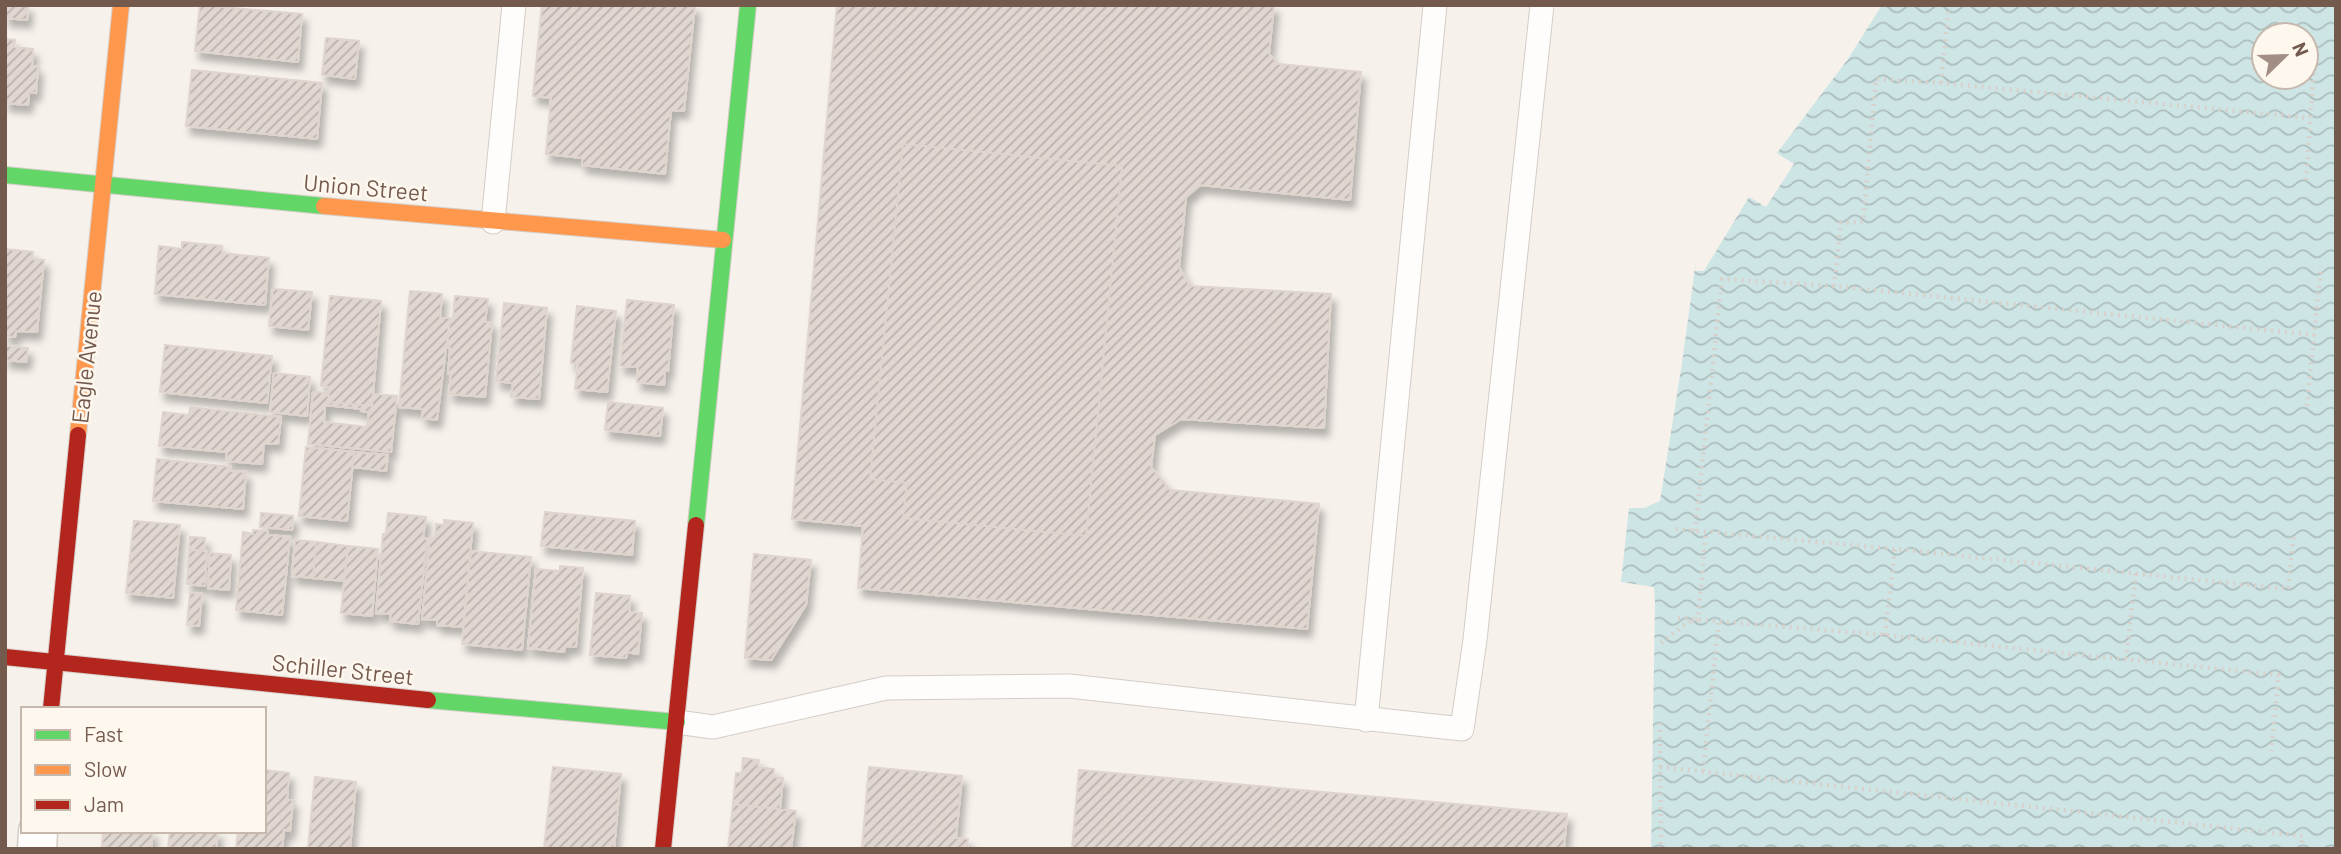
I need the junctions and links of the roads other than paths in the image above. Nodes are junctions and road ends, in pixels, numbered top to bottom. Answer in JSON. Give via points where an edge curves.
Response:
{"nodes":[{"id":1,"x":121,"y":5,"type":"edge"},
{"id":2,"x":514,"y":5,"type":"edge"},
{"id":3,"x":748,"y":5,"type":"edge"},
{"id":4,"x":1435,"y":5,"type":"edge"},
{"id":5,"x":1542,"y":5,"type":"edge"},
{"id":6,"x":5,"y":175,"type":"edge"},
{"id":7,"x":104,"y":184,"type":"junction"},
{"id":8,"x":493,"y":222,"type":"junction"},
{"id":9,"x":723,"y":240,"type":"junction"},
{"id":10,"x":5,"y":657,"type":"edge"},
{"id":11,"x":55,"y":662,"type":"junction"},
{"id":12,"x":51,"y":707,"type":"edge"},
{"id":13,"x":1366,"y":720,"type":"junction"},
{"id":14,"x":677,"y":722,"type":"junction"},
{"id":15,"x":663,"y":849,"type":"edge"}],
"edges":[{"from":1,"to":7,"type":"street","name":"Eagle Avenue"},
{"from":2,"to":8,"type":"lane"},
{"from":3,"to":9,"type":"street"},
{"from":4,"to":13,"type":"lane"},
{"from":5,"to":13,"type":"lane","via":[[1462,729]]},
{"from":6,"to":7,"type":"street","name":"Union Street"},
{"from":7,"to":8,"type":"street","name":"Union Street"},
{"from":7,"to":11,"type":"street","name":"Eagle Avenue"},
{"from":8,"to":9,"type":"street","name":"Union Street"},
{"from":9,"to":14,"type":"street"},
{"from":10,"to":11,"type":"street","name":"Schiller Street"},
{"from":11,"to":12,"type":"street","name":"Eagle Avenue"},
{"from":11,"to":14,"type":"street","name":"Schiller Street"},
{"from":13,"to":14,"type":"lane","via":[[1056,686],[887,688],[713,727]]},
{"from":14,"to":15,"type":"street"}]}
